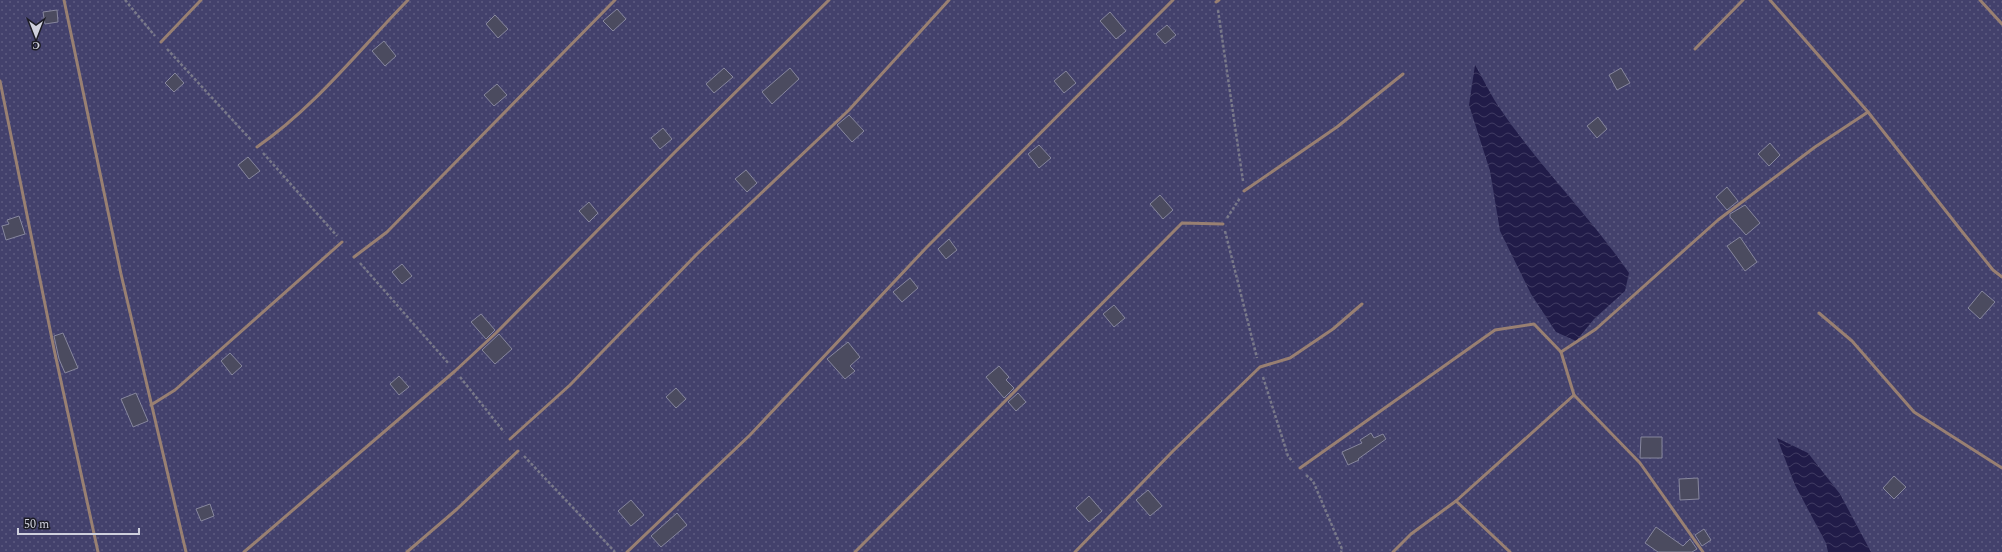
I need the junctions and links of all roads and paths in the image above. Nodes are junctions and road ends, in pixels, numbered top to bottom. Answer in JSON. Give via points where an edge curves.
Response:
{"nodes":[{"id":1,"x":64,"y":0,"type":"edge"},
{"id":2,"x":125,"y":0,"type":"edge"},
{"id":3,"x":201,"y":0,"type":"edge"},
{"id":4,"x":408,"y":0,"type":"edge"},
{"id":5,"x":615,"y":0,"type":"edge"},
{"id":6,"x":829,"y":0,"type":"edge"},
{"id":7,"x":949,"y":0,"type":"edge"},
{"id":8,"x":1173,"y":0,"type":"edge"},
{"id":9,"x":1743,"y":0,"type":"edge"},
{"id":10,"x":1770,"y":0,"type":"edge"},
{"id":11,"x":1980,"y":0,"type":"edge"},
{"id":12,"x":1218,"y":1,"type":"edge"},
{"id":13,"x":2002,"y":24,"type":"edge"},
{"id":14,"x":161,"y":42,"type":"junction"},
{"id":15,"x":1694,"y":49,"type":"dead end"},
{"id":16,"x":1403,"y":74,"type":"dead end"},
{"id":17,"x":0,"y":81,"type":"edge"},
{"id":18,"x":1868,"y":112,"type":"junction"},
{"id":19,"x":257,"y":147,"type":"junction"},
{"id":20,"x":1244,"y":191,"type":"junction"},
{"id":21,"x":1224,"y":224,"type":"junction"},
{"id":22,"x":342,"y":242,"type":"joint"},
{"id":23,"x":354,"y":257,"type":"joint"},
{"id":24,"x":2002,"y":277,"type":"edge"},
{"id":25,"x":1362,"y":304,"type":"dead end"},
{"id":26,"x":1818,"y":313,"type":"dead end"},
{"id":27,"x":1561,"y":352,"type":"junction"},
{"id":28,"x":1260,"y":367,"type":"junction"},
{"id":29,"x":455,"y":371,"type":"junction"},
{"id":30,"x":1574,"y":395,"type":"junction"},
{"id":31,"x":152,"y":405,"type":"junction"},
{"id":32,"x":510,"y":439,"type":"joint"},
{"id":33,"x":518,"y":451,"type":"joint"},
{"id":34,"x":1300,"y":468,"type":"junction"},
{"id":35,"x":2002,"y":468,"type":"edge"},
{"id":36,"x":1456,"y":501,"type":"junction"},
{"id":37,"x":98,"y":552,"type":"edge"},
{"id":38,"x":186,"y":552,"type":"edge"},
{"id":39,"x":244,"y":552,"type":"edge"},
{"id":40,"x":407,"y":552,"type":"edge"},
{"id":41,"x":615,"y":552,"type":"edge"},
{"id":42,"x":627,"y":552,"type":"edge"},
{"id":43,"x":855,"y":552,"type":"edge"},
{"id":44,"x":1075,"y":552,"type":"edge"},
{"id":45,"x":1341,"y":552,"type":"edge"},
{"id":46,"x":1393,"y":552,"type":"edge"},
{"id":47,"x":1510,"y":552,"type":"edge"},
{"id":48,"x":1703,"y":552,"type":"edge"}],
"edges":[{"from":1,"to":31,"type":"lane","via":[[121,274]]},
{"from":2,"to":14,"type":"path"},
{"from":3,"to":14,"type":"lane"},
{"from":4,"to":19,"type":"lane","via":[[319,96]]},
{"from":5,"to":23,"type":"lane","via":[[387,232]]},
{"from":6,"to":29,"type":"lane"},
{"from":7,"to":32,"type":"lane","via":[[849,110],[697,254],[570,385]]},
{"from":8,"to":42,"type":"lane","via":[[926,248],[750,435]]},
{"from":9,"to":15,"type":"lane"},
{"from":10,"to":18,"type":"lane"},
{"from":11,"to":13,"type":"lane"},
{"from":12,"to":20,"type":"path"},
{"from":14,"to":19,"type":"path"},
{"from":16,"to":20,"type":"lane","via":[[1337,127]]},
{"from":17,"to":37,"type":"lane"},
{"from":18,"to":24,"type":"lane","via":[[1960,229]]},
{"from":18,"to":27,"type":"lane","via":[[1815,147],[1718,220],[1596,329]]},
{"from":19,"to":22,"type":"path"},
{"from":20,"to":21,"type":"path"},
{"from":21,"to":28,"type":"path"},
{"from":21,"to":43,"type":"lane","via":[[1182,223]]},
{"from":22,"to":31,"type":"lane","via":[[175,390]]},
{"from":23,"to":29,"type":"path"},
{"from":25,"to":28,"type":"lane","via":[[1333,329],[1290,358]]},
{"from":26,"to":35,"type":"lane","via":[[1852,341],[1914,412]]},
{"from":27,"to":30,"type":"lane"},
{"from":27,"to":34,"type":"lane","via":[[1534,324],[1495,330]]},
{"from":28,"to":34,"type":"path","via":[[1288,456]]},
{"from":28,"to":44,"type":"lane","via":[[1173,451]]},
{"from":29,"to":32,"type":"path"},
{"from":29,"to":39,"type":"lane"},
{"from":30,"to":36,"type":"lane"},
{"from":30,"to":48,"type":"lane","via":[[1640,463]]},
{"from":31,"to":38,"type":"lane"},
{"from":33,"to":40,"type":"lane","via":[[458,509]]},
{"from":33,"to":41,"type":"path"},
{"from":34,"to":45,"type":"path","via":[[1313,481],[1342,548]]},
{"from":36,"to":46,"type":"lane","via":[[1411,534]]},
{"from":36,"to":47,"type":"lane"}]}
